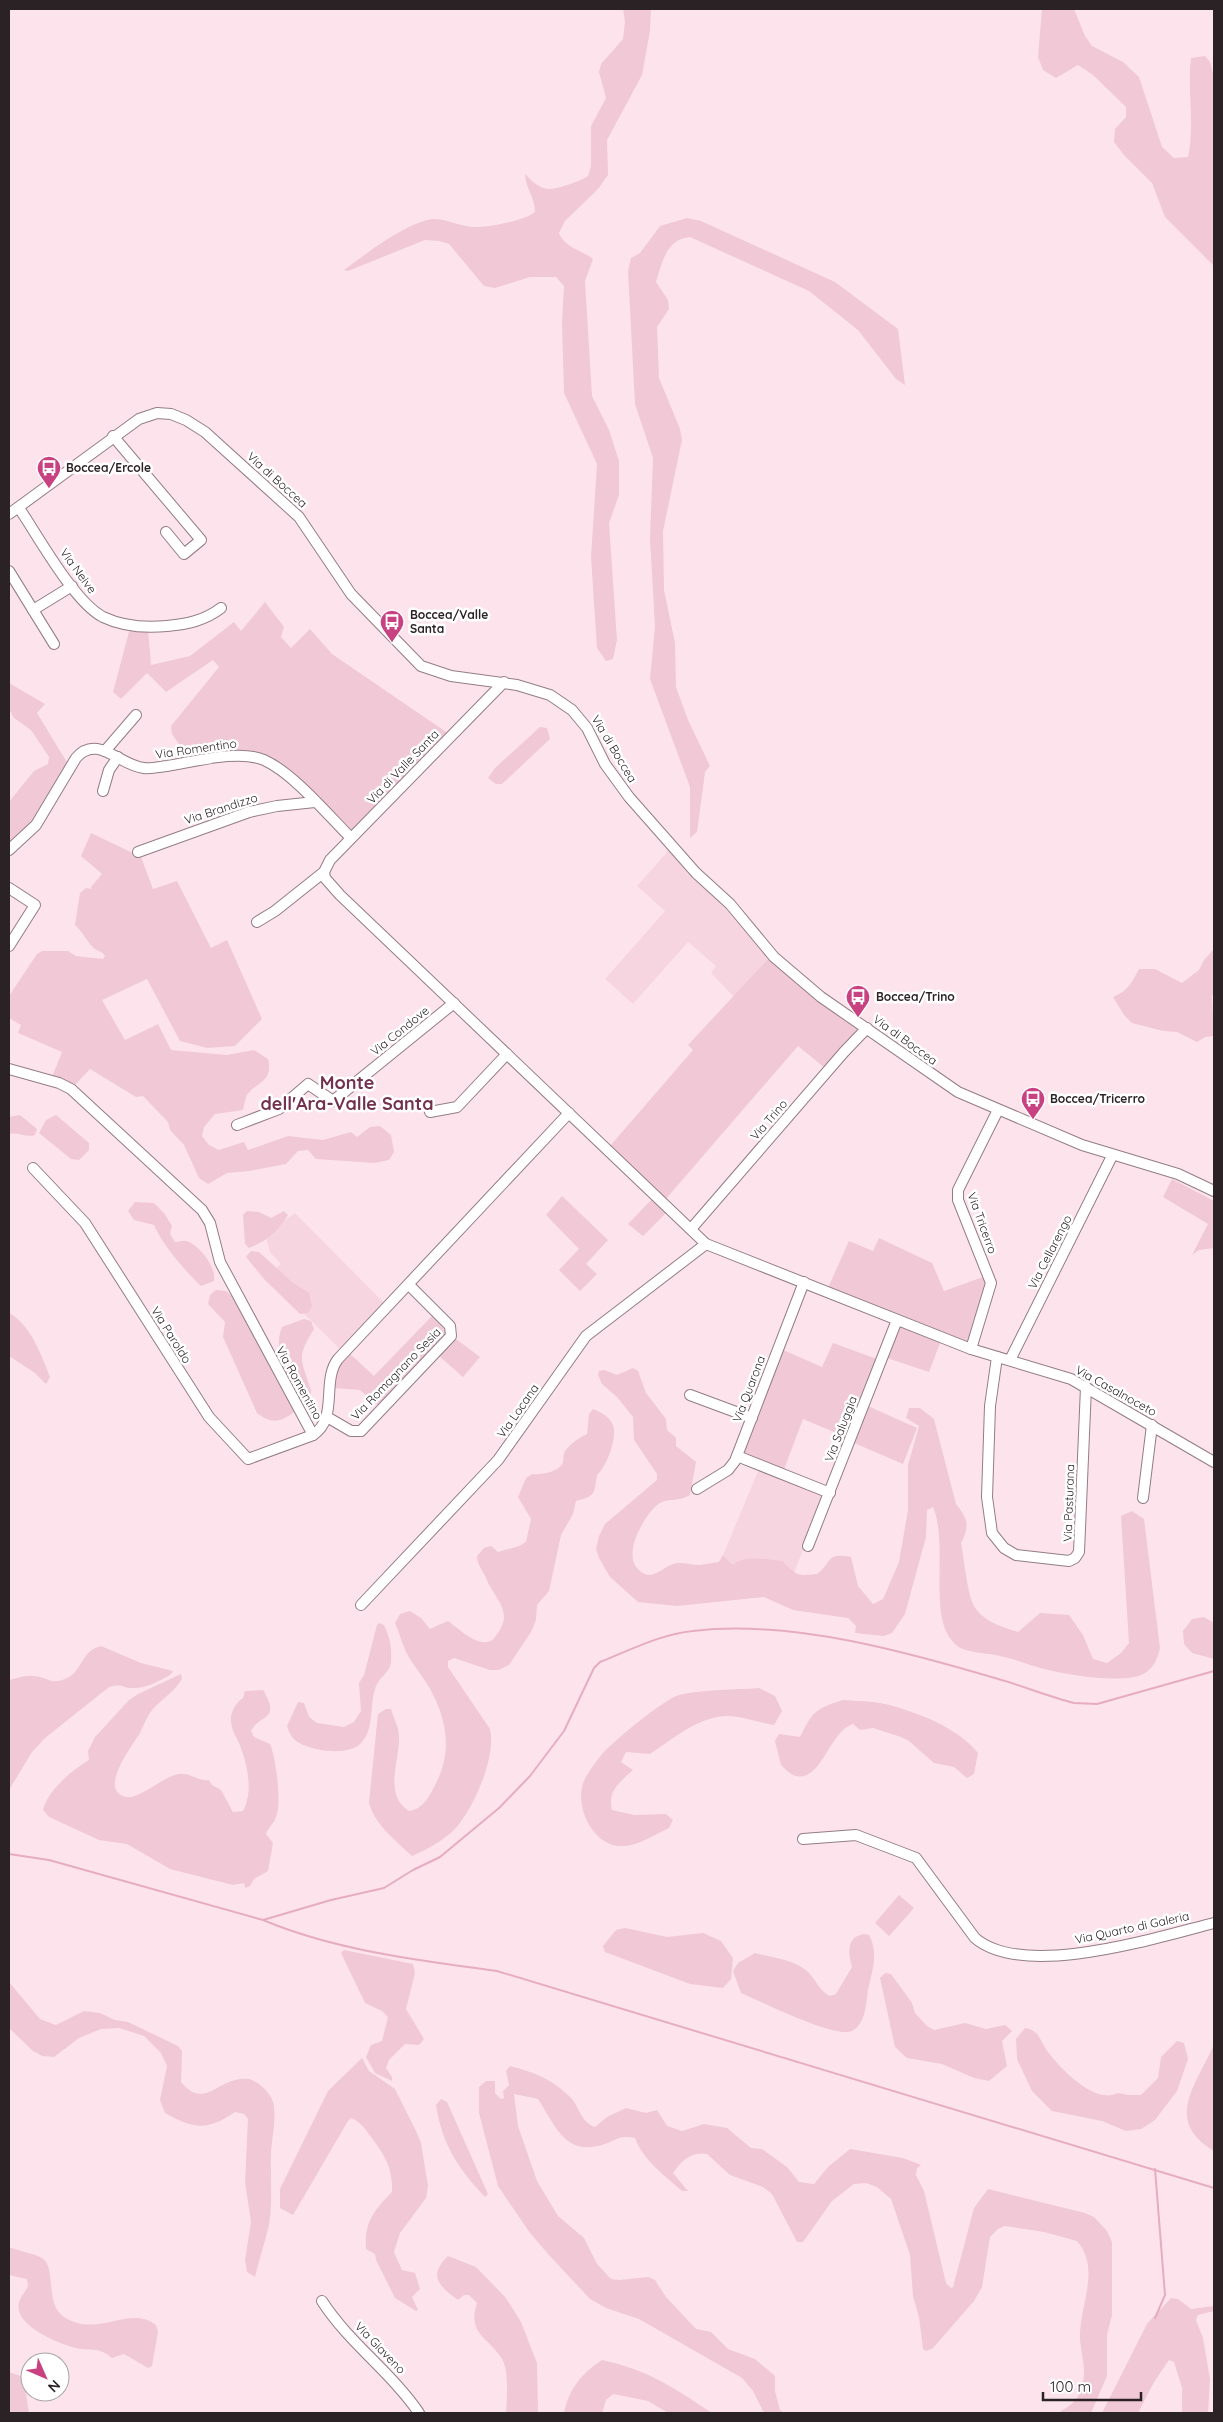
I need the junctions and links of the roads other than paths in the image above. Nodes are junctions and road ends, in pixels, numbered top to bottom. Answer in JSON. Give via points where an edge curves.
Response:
{"nodes":[{"id":1,"x":113,"y":436,"type":"junction"},
{"id":2,"x":19,"y":508,"type":"junction"},
{"id":3,"x":9,"y":514,"type":"edge"},
{"id":4,"x":166,"y":532,"type":"dead end"},
{"id":5,"x":9,"y":571,"type":"edge"},
{"id":6,"x":72,"y":586,"type":"junction"},
{"id":7,"x":221,"y":608,"type":"dead end"},
{"id":8,"x":33,"y":610,"type":"junction"},
{"id":9,"x":54,"y":644,"type":"dead end"},
{"id":10,"x":504,"y":682,"type":"junction"},
{"id":11,"x":136,"y":715,"type":"dead end"},
{"id":12,"x":105,"y":751,"type":"junction"},
{"id":13,"x":118,"y":757,"type":"junction"},
{"id":14,"x":103,"y":791,"type":"dead end"},
{"id":15,"x":314,"y":802,"type":"junction"},
{"id":16,"x":351,"y":838,"type":"junction"},
{"id":17,"x":9,"y":850,"type":"edge"},
{"id":18,"x":138,"y":852,"type":"dead end"},
{"id":19,"x":324,"y":872,"type":"junction"},
{"id":20,"x":9,"y":888,"type":"edge"},
{"id":21,"x":257,"y":922,"type":"dead end"},
{"id":22,"x":9,"y":946,"type":"edge"},
{"id":23,"x":454,"y":1003,"type":"junction"},
{"id":24,"x":867,"y":1028,"type":"junction"},
{"id":25,"x":507,"y":1054,"type":"junction"},
{"id":26,"x":9,"y":1069,"type":"edge"},
{"id":27,"x":998,"y":1110,"type":"junction"},
{"id":28,"x":430,"y":1112,"type":"dead end"},
{"id":29,"x":569,"y":1113,"type":"junction"},
{"id":30,"x":237,"y":1125,"type":"dead end"},
{"id":31,"x":1112,"y":1156,"type":"junction"},
{"id":32,"x":33,"y":1168,"type":"dead end"},
{"id":33,"x":1214,"y":1190,"type":"edge"},
{"id":34,"x":692,"y":1229,"type":"junction"},
{"id":35,"x":706,"y":1244,"type":"junction"},
{"id":36,"x":804,"y":1282,"type":"junction"},
{"id":37,"x":409,"y":1286,"type":"junction"},
{"id":38,"x":898,"y":1320,"type":"junction"},
{"id":39,"x":971,"y":1349,"type":"junction"},
{"id":40,"x":997,"y":1357,"type":"junction"},
{"id":41,"x":1010,"y":1360,"type":"junction"},
{"id":42,"x":1086,"y":1387,"type":"junction"},
{"id":43,"x":690,"y":1395,"type":"dead end"},
{"id":44,"x":327,"y":1417,"type":"junction"},
{"id":45,"x":752,"y":1418,"type":"junction"},
{"id":46,"x":1152,"y":1425,"type":"junction"},
{"id":47,"x":314,"y":1435,"type":"junction"},
{"id":48,"x":737,"y":1456,"type":"junction"},
{"id":49,"x":1214,"y":1462,"type":"edge"},
{"id":50,"x":697,"y":1489,"type":"dead end"},
{"id":51,"x":830,"y":1493,"type":"junction"},
{"id":52,"x":1143,"y":1498,"type":"dead end"},
{"id":53,"x":808,"y":1546,"type":"dead end"},
{"id":54,"x":361,"y":1605,"type":"dead end"},
{"id":55,"x":803,"y":1839,"type":"dead end"},
{"id":56,"x":1214,"y":1923,"type":"edge"},
{"id":57,"x":322,"y":2301,"type":"dead end"},
{"id":58,"x":419,"y":2413,"type":"edge"}],
"edges":[{"from":1,"to":2,"type":"street","name":"Via di Boccea"},
{"from":1,"to":4,"type":"street","via":[[201,540],[184,554]]},
{"from":1,"to":10,"type":"street","name":"Via di Boccea","via":[[152,414],[171,414],[191,423],[299,517],[352,594],[418,663],[439,673]]},
{"from":2,"to":3,"type":"street","name":"Via di Boccea"},
{"from":2,"to":6,"type":"street","name":"Via Neive"},
{"from":5,"to":8,"type":"street"},
{"from":6,"to":7,"type":"street","name":"Via Neive","via":[[102,616],[131,625],[182,624],[206,618]]},
{"from":6,"to":8,"type":"street"},
{"from":8,"to":9,"type":"street"},
{"from":10,"to":16,"type":"street","name":"Via di Valle Santa"},
{"from":10,"to":24,"type":"street","name":"Via di Boccea","via":[[550,695],[572,710],[587,728],[621,787],[696,873],[725,899],[786,969]]},
{"from":11,"to":12,"type":"street"},
{"from":12,"to":13,"type":"street","name":"Via Romentino"},
{"from":12,"to":17,"type":"street","via":[[92,748],[80,754],[36,825]]},
{"from":13,"to":14,"type":"street","via":[[109,770]]},
{"from":13,"to":15,"type":"street","name":"Via Romentino","via":[[144,768],[237,755],[259,758],[280,769]]},
{"from":15,"to":16,"type":"street","name":"Via Romentino"},
{"from":15,"to":18,"type":"street","name":"Via Brandizzo","via":[[249,812]]},
{"from":16,"to":19,"type":"street","name":"Via di Valle Santa","via":[[330,860]]},
{"from":19,"to":21,"type":"street","name":"Via di Valle Santa"},
{"from":19,"to":23,"type":"street","via":[[325,878],[340,895]]},
{"from":20,"to":22,"type":"street","via":[[35,905]]},
{"from":23,"to":25,"type":"street"},
{"from":23,"to":30,"type":"street","name":"Via Condove","via":[[333,1101],[308,1084],[279,1109]]},
{"from":24,"to":27,"type":"street","name":"Via di Boccea","via":[[958,1092]]},
{"from":24,"to":34,"type":"street","name":"Via Trino"},
{"from":25,"to":28,"type":"street","via":[[457,1107]]},
{"from":25,"to":29,"type":"street"},
{"from":26,"to":47,"type":"street","name":"Via Romentino","via":[[71,1089],[202,1210],[210,1223],[220,1262]]},
{"from":27,"to":31,"type":"street","name":"Via di Boccea"},
{"from":27,"to":39,"type":"street","name":"Via Tricerro","via":[[958,1190],[958,1200],[991,1283]]},
{"from":29,"to":34,"type":"street"},
{"from":29,"to":37,"type":"street","name":"Via Romentino"},
{"from":31,"to":33,"type":"street","name":"Via di Boccea","via":[[1178,1174]]},
{"from":31,"to":41,"type":"street","name":"Via Cellarengo"},
{"from":32,"to":47,"type":"street","name":"Via Paroldo","via":[[85,1223],[208,1417],[248,1459]]},
{"from":34,"to":35,"type":"street"},
{"from":35,"to":36,"type":"street","name":"Via Casalnoceto"},
{"from":35,"to":54,"type":"street","name":"Via Locana","via":[[586,1336],[498,1460]]},
{"from":36,"to":38,"type":"street","name":"Via Casalnoceto"},
{"from":36,"to":45,"type":"street","name":"Via Quarona"},
{"from":37,"to":44,"type":"street","name":"Via Romentino","via":[[336,1362]]},
{"from":37,"to":44,"type":"street","name":"Via Romagnano Sesia","via":[[450,1326],[451,1336],[361,1431],[351,1431]]},
{"from":38,"to":39,"type":"street","name":"Via Casalnoceto"},
{"from":38,"to":51,"type":"street","name":"Via Saluggia"},
{"from":39,"to":40,"type":"street","name":"Via Casalnoceto"},
{"from":40,"to":41,"type":"street","name":"Via Casalnoceto"},
{"from":40,"to":42,"type":"street","name":"Via Pasturana","via":[[990,1406],[988,1514],[992,1533],[998,1542],[1019,1556],[1069,1561],[1078,1555]]},
{"from":41,"to":42,"type":"street","name":"Via Casalnoceto","via":[[1055,1373]]},
{"from":42,"to":46,"type":"street","name":"Via Casalnoceto"},
{"from":43,"to":45,"type":"street"},
{"from":44,"to":47,"type":"street","name":"Via Romentino"},
{"from":45,"to":48,"type":"street","name":"Via Quarona"},
{"from":46,"to":49,"type":"street","name":"Via Casalnoceto"},
{"from":46,"to":52,"type":"street"},
{"from":48,"to":50,"type":"street","name":"Via Quarona","via":[[730,1468]]},
{"from":48,"to":51,"type":"street"},
{"from":51,"to":53,"type":"street","name":"Via Saluggia"},
{"from":55,"to":56,"type":"street","name":"Via Quarto di Galeria","via":[[856,1835],[916,1858],[975,1938],[1005,1953],[1047,1956],[1083,1952],[1140,1942]]},
{"from":57,"to":58,"type":"street","name":"Via Giaveno","via":[[337,2322],[403,2390]]}]}
